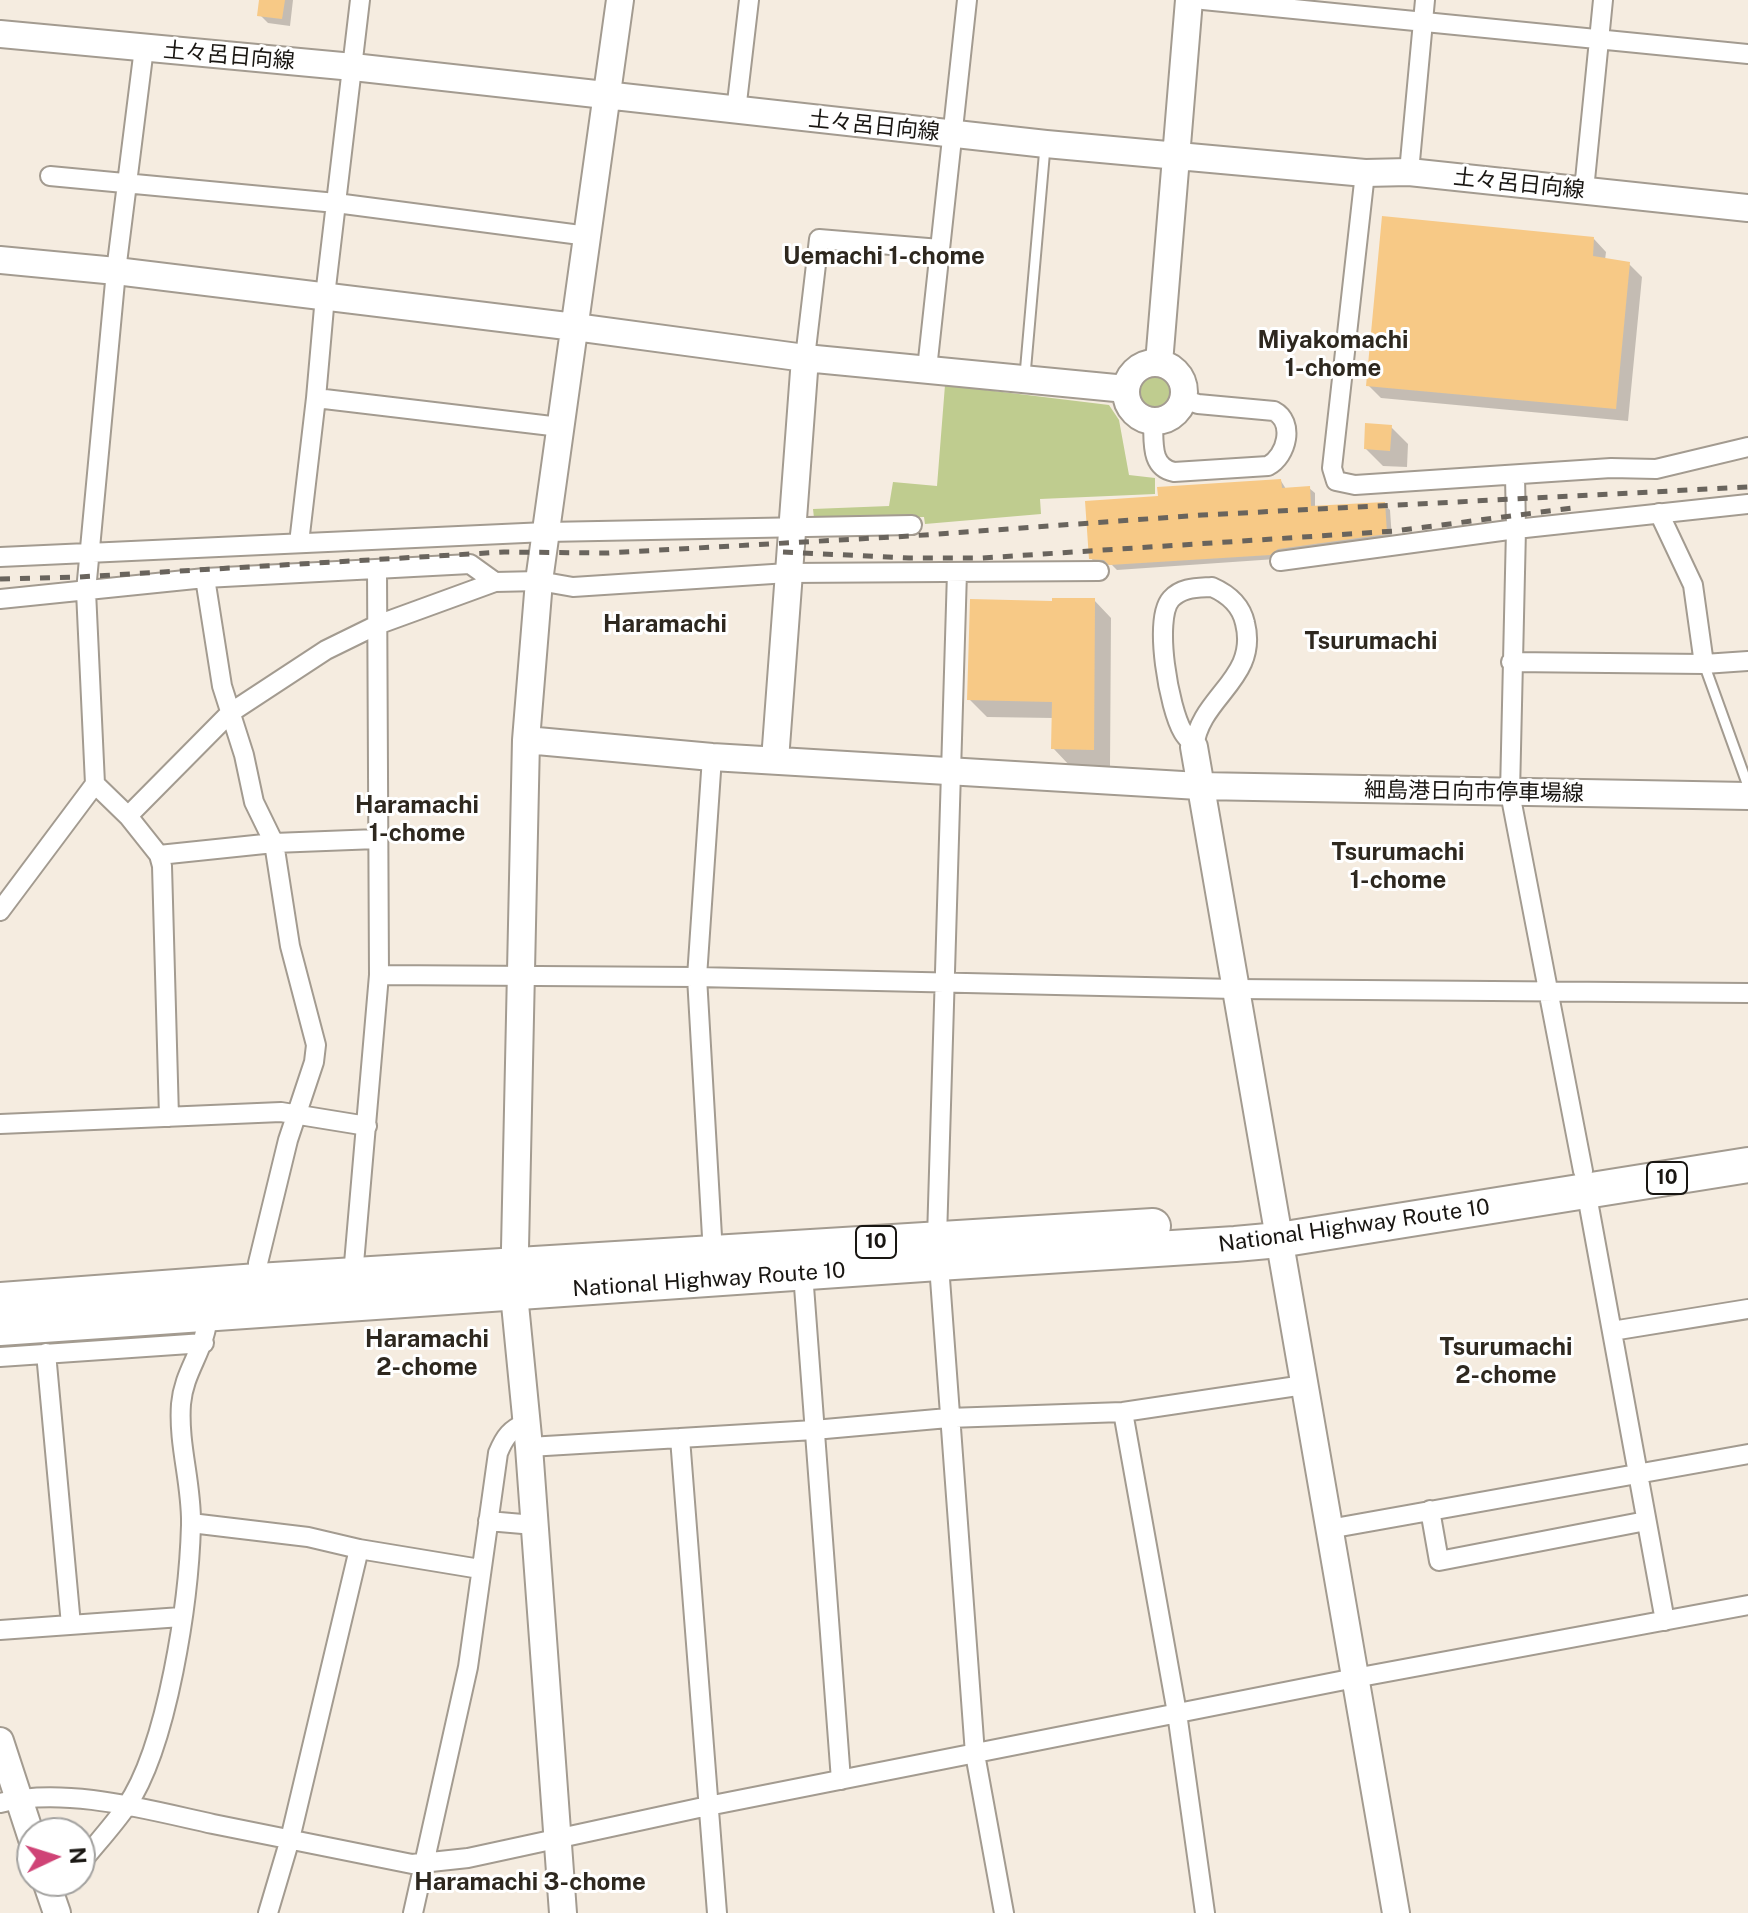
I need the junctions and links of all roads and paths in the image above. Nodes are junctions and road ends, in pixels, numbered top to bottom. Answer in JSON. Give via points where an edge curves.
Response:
{"nodes":[{"id":1,"x":360,"y":0,"type":"edge"},
{"id":2,"x":620,"y":0,"type":"edge"},
{"id":3,"x":749,"y":0,"type":"edge"},
{"id":4,"x":967,"y":0,"type":"edge"},
{"id":5,"x":1189,"y":0,"type":"edge"},
{"id":6,"x":1203,"y":0,"type":"edge"},
{"id":7,"x":1425,"y":0,"type":"edge"},
{"id":8,"x":1603,"y":0,"type":"edge"},
{"id":9,"x":1422,"y":22,"type":"junction"},
{"id":10,"x":0,"y":34,"type":"edge"},
{"id":11,"x":1599,"y":40,"type":"junction"},
{"id":12,"x":144,"y":48,"type":"junction"},
{"id":13,"x":1748,"y":54,"type":"edge"},
{"id":14,"x":353,"y":67,"type":"junction"},
{"id":15,"x":608,"y":97,"type":"junction"},
{"id":16,"x":736,"y":111,"type":"junction"},
{"id":17,"x":952,"y":134,"type":"junction"},
{"id":18,"x":1046,"y":144,"type":"junction"},
{"id":19,"x":1176,"y":155,"type":"junction"},
{"id":20,"x":1409,"y":172,"type":"junction"},
{"id":21,"x":1365,"y":173,"type":"junction"},
{"id":22,"x":50,"y":176,"type":"dead end"},
{"id":23,"x":126,"y":185,"type":"junction"},
{"id":24,"x":1584,"y":190,"type":"junction"},
{"id":25,"x":336,"y":203,"type":"junction"},
{"id":26,"x":1748,"y":208,"type":"edge"},
{"id":27,"x":588,"y":236,"type":"junction"},
{"id":28,"x":940,"y":249,"type":"junction"},
{"id":29,"x":0,"y":260,"type":"edge"},
{"id":30,"x":116,"y":271,"type":"junction"},
{"id":31,"x":325,"y":296,"type":"junction"},
{"id":32,"x":575,"y":327,"type":"junction"},
{"id":33,"x":805,"y":358,"type":"junction"},
{"id":34,"x":1159,"y":363,"type":"junction"},
{"id":35,"x":927,"y":369,"type":"junction"},
{"id":36,"x":1024,"y":378,"type":"junction"},
{"id":37,"x":1126,"y":389,"type":"junction"},
{"id":38,"x":316,"y":398,"type":"junction"},
{"id":39,"x":1183,"y":399,"type":"junction"},
{"id":40,"x":1153,"y":422,"type":"junction"},
{"id":41,"x":560,"y":427,"type":"junction"},
{"id":42,"x":1748,"y":447,"type":"edge"},
{"id":43,"x":1515,"y":475,"type":"junction"},
{"id":44,"x":1748,"y":504,"type":"edge"},
{"id":45,"x":1659,"y":513,"type":"junction"},
{"id":46,"x":912,"y":525,"type":"dead end"},
{"id":47,"x":791,"y":526,"type":"junction"},
{"id":48,"x":1516,"y":529,"type":"junction"},
{"id":49,"x":546,"y":532,"type":"junction"},
{"id":50,"x":299,"y":543,"type":"junction"},
{"id":51,"x":90,"y":553,"type":"junction"},
{"id":52,"x":0,"y":557,"type":"edge"},
{"id":53,"x":1280,"y":561,"type":"dead end"},
{"id":54,"x":377,"y":569,"type":"junction"},
{"id":55,"x":1099,"y":571,"type":"dead end"},
{"id":56,"x":957,"y":572,"type":"junction"},
{"id":57,"x":788,"y":573,"type":"junction"},
{"id":58,"x":205,"y":578,"type":"junction"},
{"id":59,"x":539,"y":581,"type":"junction"},
{"id":60,"x":495,"y":582,"type":"junction"},
{"id":61,"x":86,"y":591,"type":"junction"},
{"id":62,"x":0,"y":599,"type":"edge"},
{"id":63,"x":377,"y":625,"type":"junction"},
{"id":64,"x":1748,"y":661,"type":"edge"},
{"id":65,"x":1511,"y":662,"type":"junction"},
{"id":66,"x":1704,"y":664,"type":"junction"},
{"id":67,"x":230,"y":713,"type":"junction"},
{"id":68,"x":526,"y":740,"type":"junction"},
{"id":69,"x":1194,"y":747,"type":"junction"},
{"id":70,"x":712,"y":757,"type":"junction"},
{"id":71,"x":775,"y":760,"type":"junction"},
{"id":72,"x":949,"y":769,"type":"junction"},
{"id":73,"x":95,"y":784,"type":"junction"},
{"id":74,"x":1199,"y":786,"type":"junction"},
{"id":75,"x":1748,"y":786,"type":"edge"},
{"id":76,"x":1510,"y":793,"type":"junction"},
{"id":77,"x":1748,"y":796,"type":"edge"},
{"id":78,"x":128,"y":816,"type":"junction"},
{"id":79,"x":377,"y":839,"type":"junction"},
{"id":80,"x":274,"y":843,"type":"junction"},
{"id":81,"x":159,"y":855,"type":"junction"},
{"id":82,"x":0,"y":911,"type":"edge"},
{"id":83,"x":379,"y":975,"type":"junction"},
{"id":84,"x":697,"y":977,"type":"junction"},
{"id":85,"x":519,"y":978,"type":"junction"},
{"id":86,"x":945,"y":982,"type":"junction"},
{"id":87,"x":1235,"y":989,"type":"junction"},
{"id":88,"x":1547,"y":990,"type":"junction"},
{"id":89,"x":1748,"y":993,"type":"edge"},
{"id":90,"x":297,"y":1115,"type":"junction"},
{"id":91,"x":169,"y":1117,"type":"junction"},
{"id":92,"x":0,"y":1124,"type":"edge"},
{"id":93,"x":367,"y":1126,"type":"junction"},
{"id":94,"x":1748,"y":1142,"type":"edge"},
{"id":95,"x":1748,"y":1165,"type":"edge"},
{"id":96,"x":1585,"y":1181,"type":"junction"},
{"id":97,"x":1277,"y":1229,"type":"junction"},
{"id":98,"x":937,"y":1250,"type":"junction"},
{"id":99,"x":713,"y":1254,"type":"junction"},
{"id":100,"x":803,"y":1273,"type":"junction"},
{"id":101,"x":353,"y":1275,"type":"junction"},
{"id":102,"x":514,"y":1280,"type":"junction"},
{"id":103,"x":258,"y":1281,"type":"junction"},
{"id":104,"x":0,"y":1300,"type":"edge"},
{"id":105,"x":1748,"y":1309,"type":"edge"},
{"id":106,"x":206,"y":1327,"type":"junction"},
{"id":107,"x":0,"y":1328,"type":"edge"},
{"id":108,"x":1612,"y":1331,"type":"junction"},
{"id":109,"x":46,"y":1353,"type":"junction"},
{"id":110,"x":0,"y":1357,"type":"edge"},
{"id":111,"x":1304,"y":1385,"type":"junction"},
{"id":112,"x":1123,"y":1412,"type":"junction"},
{"id":113,"x":948,"y":1418,"type":"junction"},
{"id":114,"x":814,"y":1430,"type":"junction"},
{"id":115,"x":528,"y":1435,"type":"junction"},
{"id":116,"x":680,"y":1438,"type":"junction"},
{"id":117,"x":1748,"y":1454,"type":"edge"},
{"id":118,"x":1637,"y":1474,"type":"junction"},
{"id":119,"x":1430,"y":1510,"type":"junction"},
{"id":120,"x":488,"y":1521,"type":"junction"},
{"id":121,"x":1646,"y":1521,"type":"junction"},
{"id":122,"x":191,"y":1523,"type":"junction"},
{"id":123,"x":534,"y":1525,"type":"junction"},
{"id":124,"x":1329,"y":1529,"type":"junction"},
{"id":125,"x":359,"y":1549,"type":"junction"},
{"id":126,"x":480,"y":1569,"type":"junction"},
{"id":127,"x":1748,"y":1605,"type":"edge"},
{"id":128,"x":181,"y":1617,"type":"junction"},
{"id":129,"x":1665,"y":1621,"type":"junction"},
{"id":130,"x":71,"y":1625,"type":"junction"},
{"id":131,"x":0,"y":1630,"type":"edge"},
{"id":132,"x":1355,"y":1678,"type":"junction"},
{"id":133,"x":1177,"y":1713,"type":"junction"},
{"id":134,"x":0,"y":1741,"type":"edge"},
{"id":135,"x":975,"y":1754,"type":"junction"},
{"id":136,"x":841,"y":1780,"type":"junction"},
{"id":137,"x":9,"y":1801,"type":"edge"},
{"id":138,"x":127,"y":1805,"type":"junction"},
{"id":139,"x":708,"y":1806,"type":"junction"},
{"id":140,"x":557,"y":1837,"type":"junction"},
{"id":141,"x":290,"y":1839,"type":"junction"},
{"id":142,"x":96,"y":1844,"type":"edge"},
{"id":143,"x":426,"y":1864,"type":"junction"},
{"id":144,"x":268,"y":1913,"type":"edge"},
{"id":145,"x":413,"y":1913,"type":"edge"},
{"id":146,"x":563,"y":1913,"type":"edge"},
{"id":147,"x":717,"y":1913,"type":"edge"},
{"id":148,"x":1004,"y":1913,"type":"edge"},
{"id":149,"x":1205,"y":1913,"type":"edge"},
{"id":150,"x":1396,"y":1913,"type":"edge"}],
"edges":[{"from":1,"to":14,"type":"street"},
{"from":2,"to":15,"type":"street"},
{"from":3,"to":16,"type":"street"},
{"from":4,"to":17,"type":"street"},
{"from":5,"to":19,"type":"street"},
{"from":6,"to":9,"type":"street"},
{"from":7,"to":9,"type":"street"},
{"from":8,"to":11,"type":"street"},
{"from":9,"to":11,"type":"street"},
{"from":9,"to":20,"type":"street"},
{"from":10,"to":12,"type":"street","name":"土々呂日向線"},
{"from":11,"to":13,"type":"street"},
{"from":11,"to":24,"type":"street"},
{"from":12,"to":14,"type":"street","name":"土々呂日向線"},
{"from":12,"to":23,"type":"street"},
{"from":14,"to":15,"type":"street","name":"土々呂日向線"},
{"from":14,"to":25,"type":"street"},
{"from":15,"to":16,"type":"street","name":"土々呂日向線"},
{"from":15,"to":27,"type":"street"},
{"from":16,"to":17,"type":"street","name":"土々呂日向線"},
{"from":17,"to":18,"type":"street","name":"土々呂日向線"},
{"from":17,"to":28,"type":"street"},
{"from":18,"to":19,"type":"street","name":"土々呂日向線"},
{"from":18,"to":36,"type":"lane"},
{"from":19,"to":21,"type":"street","name":"土々呂日向線"},
{"from":19,"to":34,"type":"street"},
{"from":20,"to":21,"type":"street","name":"土々呂日向線"},
{"from":20,"to":24,"type":"street","name":"土々呂日向線"},
{"from":21,"to":43,"type":"street","via":[[1332,468],[1336,481],[1355,485]]},
{"from":22,"to":23,"type":"street"},
{"from":23,"to":25,"type":"street"},
{"from":23,"to":30,"type":"street"},
{"from":24,"to":26,"type":"street","name":"土々呂日向線"},
{"from":25,"to":27,"type":"street"},
{"from":25,"to":31,"type":"street"},
{"from":27,"to":32,"type":"street"},
{"from":28,"to":33,"type":"street","via":[[819,239]]},
{"from":28,"to":35,"type":"street"},
{"from":29,"to":30,"type":"street"},
{"from":30,"to":31,"type":"street"},
{"from":30,"to":51,"type":"street"},
{"from":31,"to":32,"type":"street"},
{"from":31,"to":38,"type":"street"},
{"from":32,"to":33,"type":"street"},
{"from":32,"to":41,"type":"street"},
{"from":33,"to":35,"type":"street"},
{"from":33,"to":47,"type":"street"},
{"from":34,"to":37,"type":"street","via":[[1141,366]]},
{"from":34,"to":39,"type":"street","via":[[1179,376]]},
{"from":35,"to":36,"type":"street"},
{"from":36,"to":37,"type":"street"},
{"from":37,"to":40,"type":"street","via":[[1130,407]]},
{"from":38,"to":41,"type":"street"},
{"from":38,"to":50,"type":"street"},
{"from":39,"to":40,"type":"street","via":[[1172,416]]},
{"from":39,"to":40,"type":"street","via":[[1274,411],[1285,422],[1283,453],[1268,466],[1165,470],[1157,462]]},
{"from":41,"to":49,"type":"street"},
{"from":42,"to":43,"type":"street","via":[[1656,469]]},
{"from":43,"to":48,"type":"street"},
{"from":44,"to":45,"type":"street"},
{"from":45,"to":48,"type":"street"},
{"from":45,"to":66,"type":"street","via":[[1693,585]]},
{"from":46,"to":47,"type":"street"},
{"from":47,"to":49,"type":"street"},
{"from":47,"to":57,"type":"street"},
{"from":48,"to":53,"type":"street"},
{"from":48,"to":65,"type":"street"},
{"from":49,"to":50,"type":"street"},
{"from":49,"to":59,"type":"street"},
{"from":50,"to":51,"type":"street"},
{"from":51,"to":52,"type":"street"},
{"from":51,"to":61,"type":"street"},
{"from":54,"to":58,"type":"street"},
{"from":54,"to":60,"type":"street","via":[[470,564]]},
{"from":54,"to":63,"type":"street"},
{"from":55,"to":56,"type":"street"},
{"from":56,"to":57,"type":"street"},
{"from":56,"to":72,"type":"street"},
{"from":57,"to":59,"type":"street","via":[[573,587]]},
{"from":57,"to":71,"type":"street"},
{"from":58,"to":61,"type":"street"},
{"from":58,"to":67,"type":"street"},
{"from":59,"to":60,"type":"street"},
{"from":59,"to":68,"type":"street"},
{"from":60,"to":63,"type":"street"},
{"from":61,"to":62,"type":"street"},
{"from":61,"to":73,"type":"street"},
{"from":63,"to":67,"type":"street","via":[[326,650]]},
{"from":63,"to":79,"type":"street"},
{"from":64,"to":66,"type":"street"},
{"from":65,"to":66,"type":"street"},
{"from":65,"to":76,"type":"street"},
{"from":66,"to":75,"type":"lane"},
{"from":67,"to":78,"type":"street"},
{"from":67,"to":80,"type":"street","via":[[254,802]]},
{"from":68,"to":70,"type":"street","name":"細島港日向市停車場線"},
{"from":68,"to":85,"type":"street"},
{"from":69,"to":69,"type":"street","via":[[1176,714],[1162,617],[1177,593],[1212,587],[1226,593],[1244,616],[1247,651],[1233,680],[1205,713]]},
{"from":69,"to":74,"type":"street"},
{"from":70,"to":71,"type":"street","name":"細島港日向市停車場線"},
{"from":70,"to":84,"type":"street"},
{"from":71,"to":72,"type":"street","name":"細島港日向市停車場線"},
{"from":72,"to":74,"type":"street","name":"細島港日向市停車場線"},
{"from":72,"to":86,"type":"street"},
{"from":73,"to":78,"type":"street"},
{"from":73,"to":82,"type":"street"},
{"from":74,"to":76,"type":"street","name":"細島港日向市停車場線"},
{"from":74,"to":87,"type":"street"},
{"from":76,"to":77,"type":"street","name":"細島港日向市停車場線"},
{"from":76,"to":88,"type":"street"},
{"from":78,"to":81,"type":"street"},
{"from":79,"to":80,"type":"street"},
{"from":79,"to":83,"type":"street"},
{"from":80,"to":81,"type":"street"},
{"from":80,"to":90,"type":"street","via":[[290,946],[316,1045]]},
{"from":81,"to":91,"type":"street"},
{"from":83,"to":85,"type":"street"},
{"from":83,"to":93,"type":"street"},
{"from":84,"to":85,"type":"street"},
{"from":84,"to":86,"type":"street"},
{"from":84,"to":99,"type":"street"},
{"from":85,"to":102,"type":"street"},
{"from":86,"to":87,"type":"street"},
{"from":86,"to":98,"type":"street"},
{"from":87,"to":88,"type":"street"},
{"from":87,"to":97,"type":"street"},
{"from":88,"to":89,"type":"street"},
{"from":88,"to":96,"type":"street"},
{"from":90,"to":91,"type":"street"},
{"from":90,"to":93,"type":"street"},
{"from":90,"to":103,"type":"street","via":[[258,1263]]},
{"from":91,"to":92,"type":"street"},
{"from":93,"to":101,"type":"street"},
{"from":94,"to":96,"type":"highway","name":"National Highway Route 10","number":"10"},
{"from":95,"to":96,"type":"highway","name":"National Highway Route 10","number":"10"},
{"from":96,"to":97,"type":"highway","name":"National Highway Route 10","number":"10"},
{"from":96,"to":108,"type":"street"},
{"from":97,"to":98,"type":"highway","name":"National Highway Route 10","number":"10"},
{"from":97,"to":111,"type":"street"},
{"from":98,"to":99,"type":"highway","name":"National Highway Route 10","number":"10"},
{"from":98,"to":100,"type":"highway","name":"National Highway Route 10","number":"10"},
{"from":98,"to":113,"type":"street"},
{"from":99,"to":102,"type":"highway","name":"National Highway Route 10","number":"10"},
{"from":100,"to":102,"type":"highway","name":"National Highway Route 10","number":"10"},
{"from":100,"to":114,"type":"street"},
{"from":101,"to":102,"type":"highway","name":"National Highway Route 10","number":"10"},
{"from":101,"to":103,"type":"highway","name":"National Highway Route 10","number":"10"},
{"from":102,"to":106,"type":"highway","name":"National Highway Route 10","number":"10"},
{"from":102,"to":115,"type":"street"},
{"from":103,"to":104,"type":"highway","name":"National Highway Route 10","number":"10"},
{"from":105,"to":108,"type":"street"},
{"from":106,"to":107,"type":"highway","name":"National Highway Route 10","number":"10"},
{"from":106,"to":109,"type":"street"},
{"from":106,"to":122,"type":"street","via":[[182,1399],[180,1430]]},
{"from":108,"to":118,"type":"street"},
{"from":109,"to":110,"type":"street"},
{"from":109,"to":130,"type":"street"},
{"from":111,"to":112,"type":"street"},
{"from":111,"to":124,"type":"street"},
{"from":112,"to":113,"type":"street"},
{"from":112,"to":133,"type":"street"},
{"from":113,"to":114,"type":"street"},
{"from":113,"to":135,"type":"street"},
{"from":114,"to":116,"type":"street"},
{"from":114,"to":136,"type":"street"},
{"from":115,"to":116,"type":"street"},
{"from":115,"to":120,"type":"street","via":[[511,1429],[501,1445]]},
{"from":115,"to":123,"type":"street"},
{"from":116,"to":139,"type":"street"},
{"from":117,"to":118,"type":"street"},
{"from":118,"to":119,"type":"street"},
{"from":118,"to":121,"type":"street"},
{"from":119,"to":121,"type":"street","via":[[1439,1561]]},
{"from":119,"to":124,"type":"street"},
{"from":120,"to":123,"type":"street"},
{"from":120,"to":126,"type":"street"},
{"from":121,"to":129,"type":"street"},
{"from":122,"to":125,"type":"street","via":[[308,1537]]},
{"from":122,"to":128,"type":"street"},
{"from":123,"to":140,"type":"street"},
{"from":124,"to":132,"type":"street"},
{"from":125,"to":126,"type":"street"},
{"from":125,"to":141,"type":"street"},
{"from":126,"to":143,"type":"street","via":[[468,1667]]},
{"from":127,"to":129,"type":"street"},
{"from":128,"to":130,"type":"street"},
{"from":128,"to":138,"type":"street","via":[[161,1728]]},
{"from":129,"to":132,"type":"street"},
{"from":130,"to":131,"type":"street"},
{"from":132,"to":133,"type":"street"},
{"from":132,"to":150,"type":"street"},
{"from":133,"to":135,"type":"street"},
{"from":133,"to":149,"type":"street"},
{"from":134,"to":137,"type":"street"},
{"from":135,"to":136,"type":"street"},
{"from":135,"to":148,"type":"street"},
{"from":136,"to":139,"type":"street"},
{"from":137,"to":138,"type":"street","via":[[49,1797]]},
{"from":138,"to":141,"type":"street"},
{"from":138,"to":142,"type":"street"},
{"from":139,"to":140,"type":"street"},
{"from":139,"to":147,"type":"street"},
{"from":140,"to":143,"type":"street"},
{"from":140,"to":146,"type":"street"},
{"from":141,"to":143,"type":"street"},
{"from":141,"to":144,"type":"street"},
{"from":143,"to":145,"type":"street"}]}
